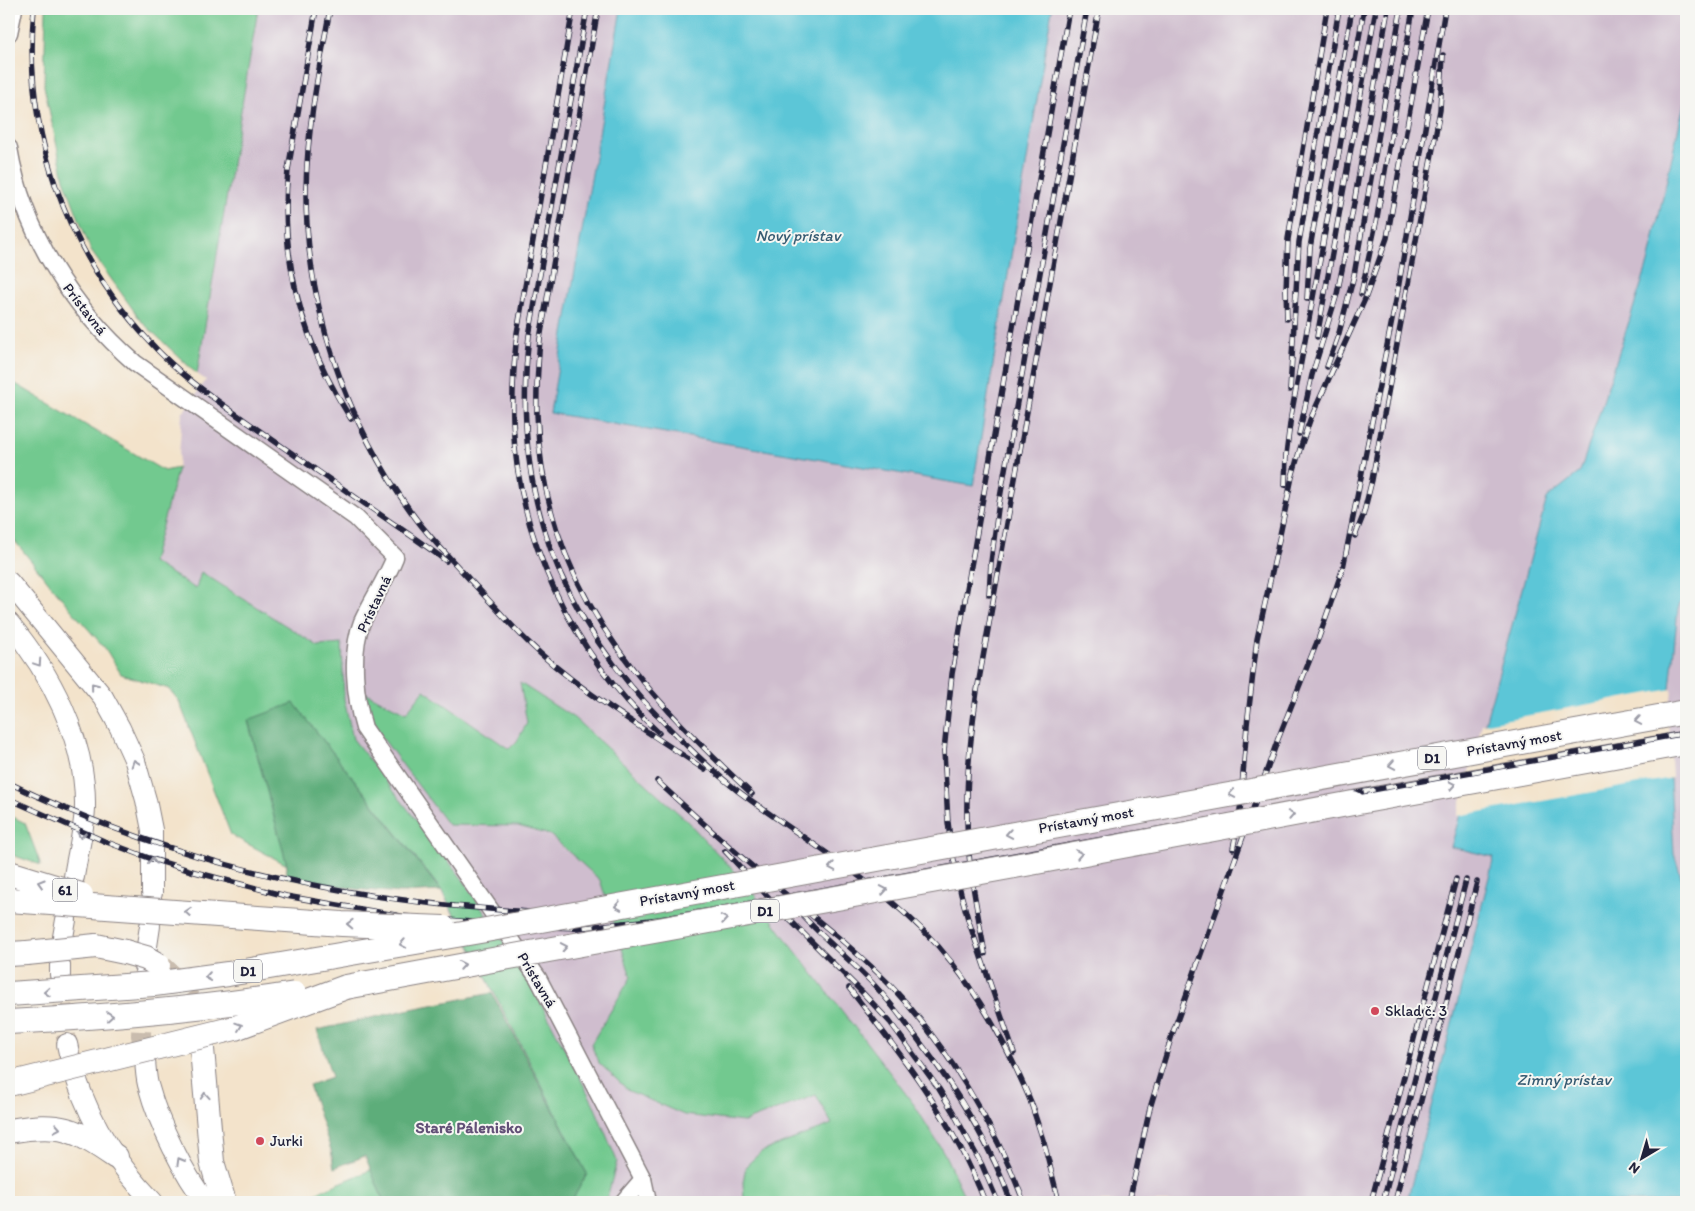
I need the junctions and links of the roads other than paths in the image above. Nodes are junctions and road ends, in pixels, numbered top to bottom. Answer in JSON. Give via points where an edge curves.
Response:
{"nodes":[{"id":1,"x":14,"y":9,"type":"edge"},
{"id":2,"x":9,"y":33,"type":"edge"},
{"id":3,"x":9,"y":148,"type":"edge"},
{"id":4,"x":9,"y":582,"type":"edge"},
{"id":5,"x":9,"y":623,"type":"edge"},
{"id":6,"x":1686,"y":712,"type":"edge"},
{"id":7,"x":1686,"y":743,"type":"edge"},
{"id":8,"x":9,"y":873,"type":"edge"},
{"id":9,"x":74,"y":877,"type":"dead end"},
{"id":10,"x":152,"y":893,"type":"dead end"},
{"id":11,"x":9,"y":900,"type":"edge"},
{"id":12,"x":121,"y":907,"type":"junction"},
{"id":13,"x":150,"y":926,"type":"dead end"},
{"id":14,"x":486,"y":930,"type":"junction"},
{"id":15,"x":18,"y":954,"type":"edge"},
{"id":16,"x":151,"y":966,"type":"joint"},
{"id":17,"x":346,"y":987,"type":"junction"},
{"id":18,"x":9,"y":994,"type":"edge"},
{"id":19,"x":9,"y":1022,"type":"edge"},
{"id":20,"x":202,"y":1049,"type":"tunnel mouth"},
{"id":21,"x":145,"y":1061,"type":"tunnel mouth"},
{"id":22,"x":76,"y":1078,"type":"dead end"},
{"id":23,"x":9,"y":1084,"type":"edge"},
{"id":24,"x":9,"y":1131,"type":"edge"},
{"id":25,"x":116,"y":1157,"type":"junction"},
{"id":26,"x":642,"y":1178,"type":"junction"},
{"id":27,"x":153,"y":1202,"type":"edge"},
{"id":28,"x":206,"y":1202,"type":"edge"},
{"id":29,"x":224,"y":1202,"type":"edge"},
{"id":30,"x":623,"y":1202,"type":"edge"},
{"id":31,"x":648,"y":1202,"type":"edge"}],
"edges":[{"from":1,"to":2,"type":"street"},
{"from":3,"to":26,"type":"street","name":"Prístavná","via":[[24,204],[49,259],[94,323],[113,344],[135,364],[356,518],[395,557],[361,624],[358,638],[357,690],[364,728],[538,978]]},
{"from":10,"to":4,"type":"main road","one_way":true,"via":[[152,830],[136,761],[103,697]]},
{"from":5,"to":9,"type":"main road","one_way":true,"via":[[50,681],[70,723],[84,786],[85,808]]},
{"from":6,"to":14,"type":"highway","name":"Prístavný most","number":"D1","one_way":true,"bridge":true},
{"from":17,"to":7,"type":"highway","name":"Prístavný most","number":"D1","one_way":true,"bridge":true},
{"from":12,"to":8,"type":"highway","number":"61","one_way":true,"bridge":true},
{"from":11,"to":12,"type":"highway","bridge":true},
{"from":14,"to":12,"type":"highway","one_way":true,"bridge":true,"via":[[342,924]]},
{"from":13,"to":16,"type":"main road"},
{"from":14,"to":18,"type":"highway","number":"D1","one_way":true,"bridge":true,"via":[[200,978]]},
{"from":15,"to":16,"type":"highway","bridge":true,"via":[[96,946],[146,958]]},
{"from":19,"to":17,"type":"highway","number":"D1","one_way":true,"bridge":true,"via":[[91,1018],[234,1004]]},
{"from":23,"to":17,"type":"highway","one_way":true,"bridge":true,"via":[[235,1028]]},
{"from":29,"to":20,"type":"highway","one_way":true,"via":[[212,1162]]},
{"from":28,"to":21,"type":"main road","one_way":true,"via":[[174,1151],[158,1116],[148,1087]]},
{"from":22,"to":25,"type":"main road","via":[[102,1138]]},
{"from":24,"to":25,"type":"highway","one_way":true,"via":[[39,1126],[66,1129]]},
{"from":25,"to":27,"type":"main road"},
{"from":26,"to":30,"type":"street"},
{"from":26,"to":31,"type":"street","name":"Prístavná"}]}
